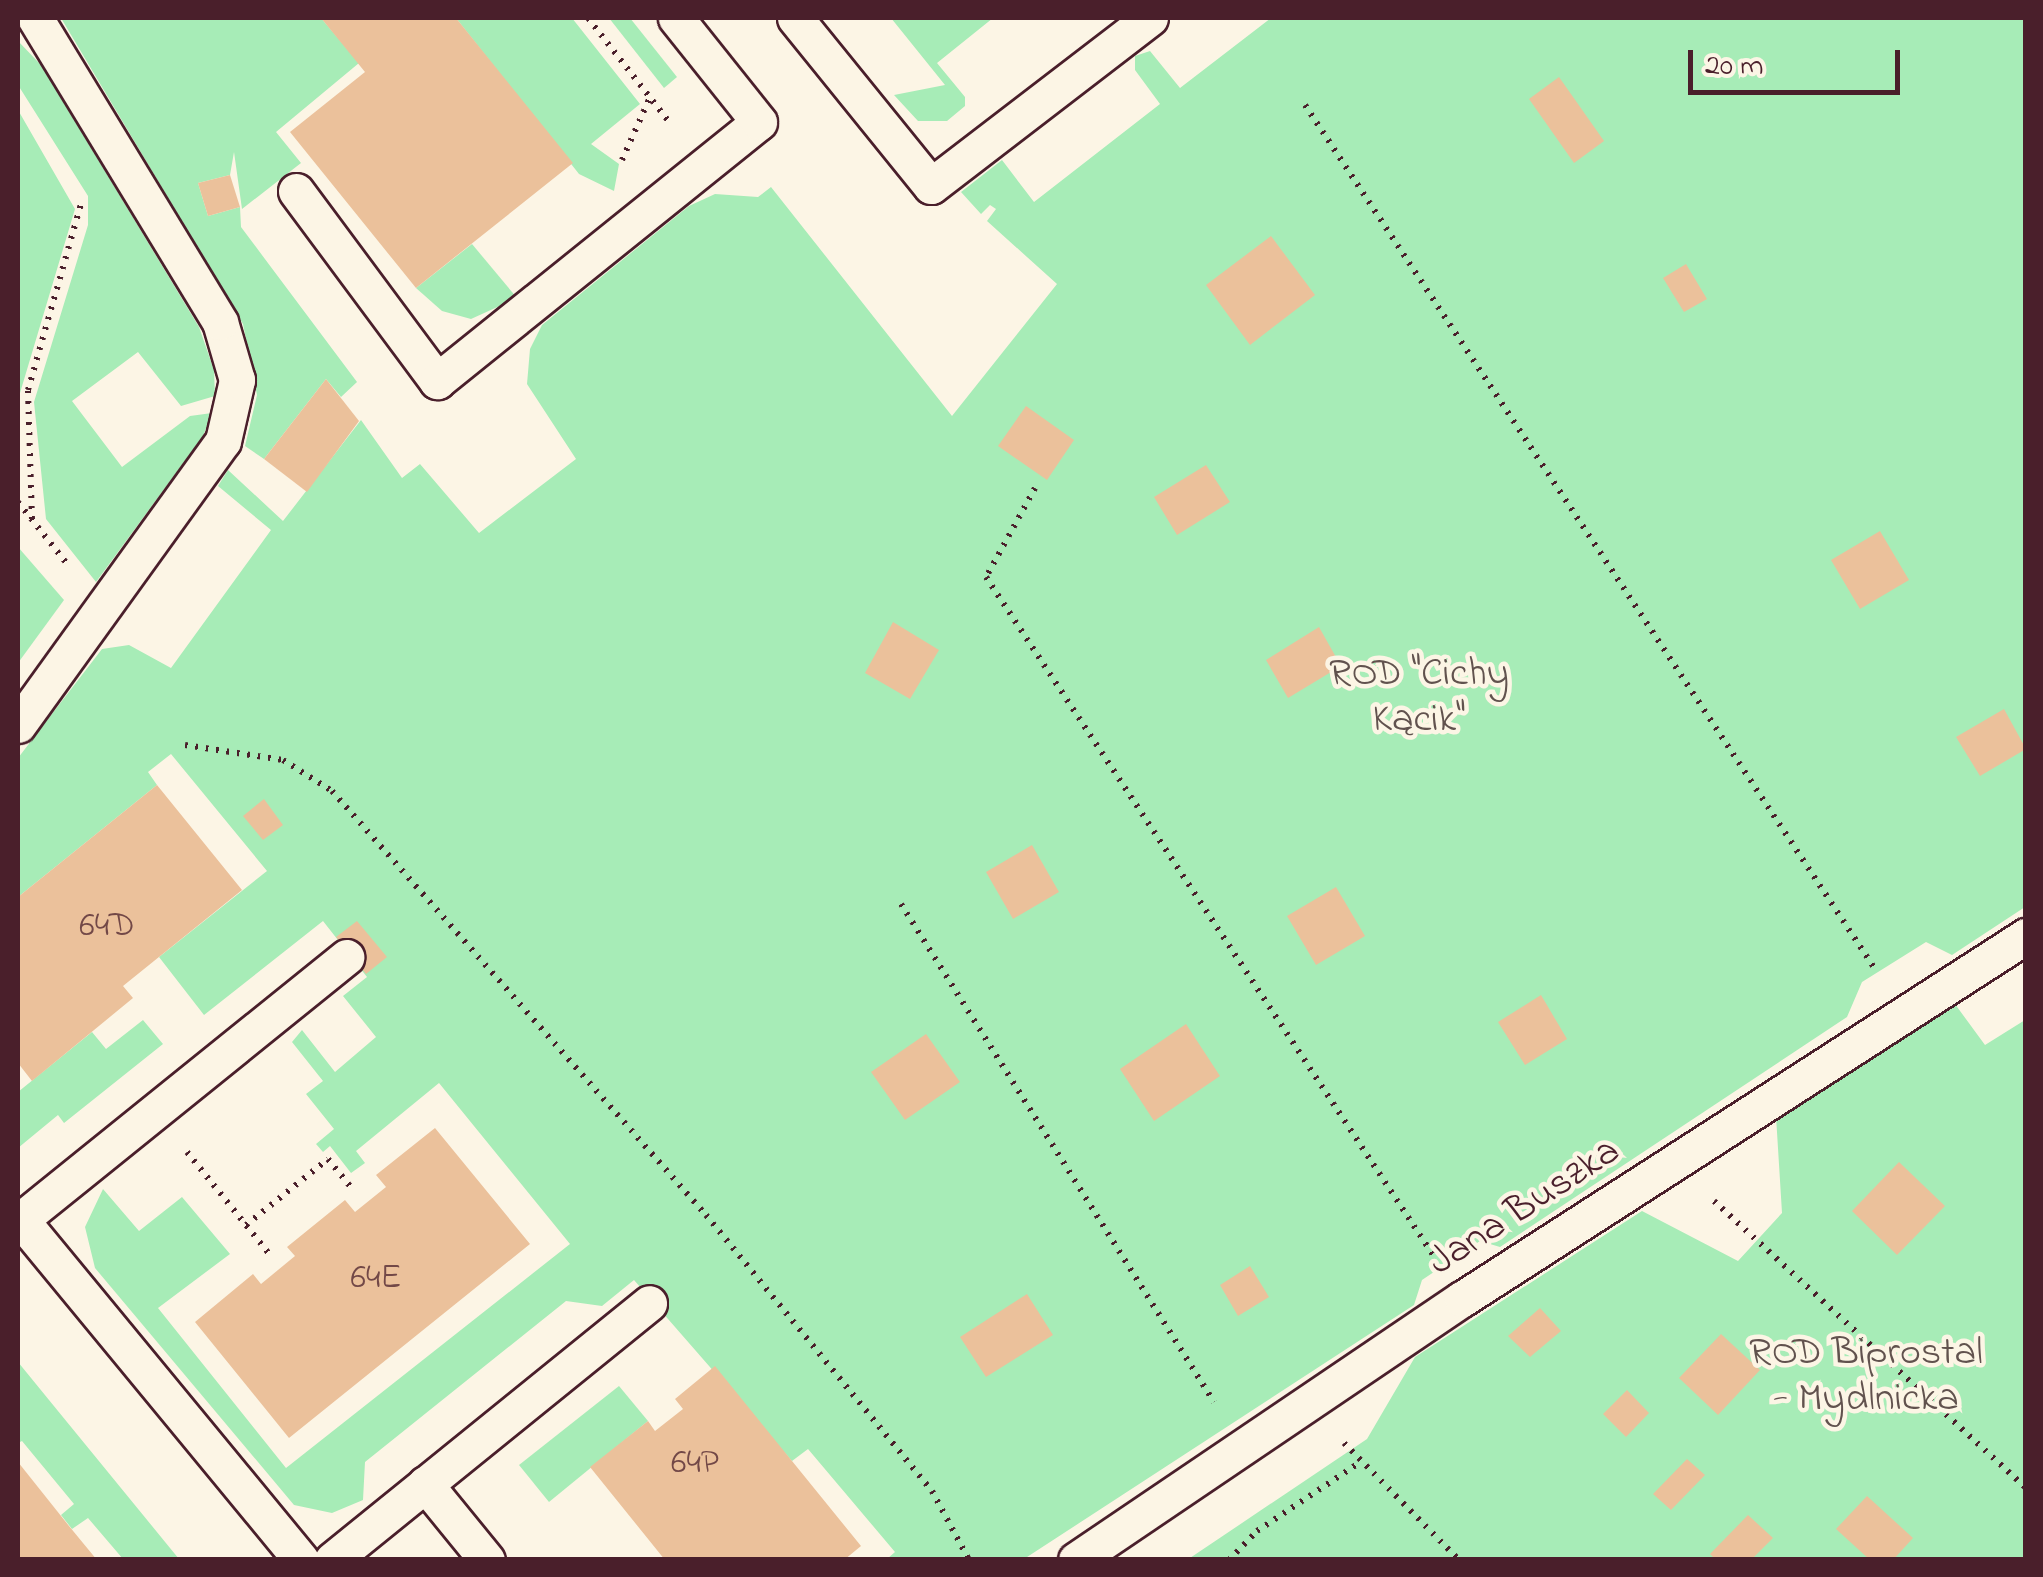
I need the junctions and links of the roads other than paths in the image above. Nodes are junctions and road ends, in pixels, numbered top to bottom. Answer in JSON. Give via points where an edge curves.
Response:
{"nodes":[{"id":1,"x":36,"y":18,"type":"edge"},
{"id":2,"x":676,"y":18,"type":"edge"},
{"id":3,"x":795,"y":18,"type":"edge"},
{"id":4,"x":1150,"y":18,"type":"edge"},
{"id":5,"x":296,"y":191,"type":"dead end"},
{"id":6,"x":18,"y":725,"type":"edge"},
{"id":7,"x":2026,"y":936,"type":"edge"},
{"id":8,"x":346,"y":957,"type":"dead end"},
{"id":9,"x":19,"y":1221,"type":"edge"},
{"id":10,"x":649,"y":1303,"type":"dead end"},
{"id":11,"x":425,"y":1484,"type":"junction"},
{"id":12,"x":301,"y":1560,"type":"edge"},
{"id":13,"x":332,"y":1560,"type":"edge"},
{"id":14,"x":487,"y":1560,"type":"edge"},
{"id":15,"x":1076,"y":1560,"type":"edge"}],
"edges":[{"from":1,"to":6,"type":"lane","via":[[220,322],[237,380],[223,441]]},
{"from":2,"to":5,"type":"lane","via":[[759,122],[437,381]]},
{"from":3,"to":4,"type":"lane","via":[[931,186]]},
{"from":7,"to":15,"type":"lane","name":"Jana Buszka","via":[[1462,1298]]},
{"from":8,"to":9,"type":"lane"},
{"from":9,"to":12,"type":"lane"},
{"from":10,"to":11,"type":"lane"},
{"from":11,"to":13,"type":"lane"},
{"from":11,"to":14,"type":"lane"}]}
